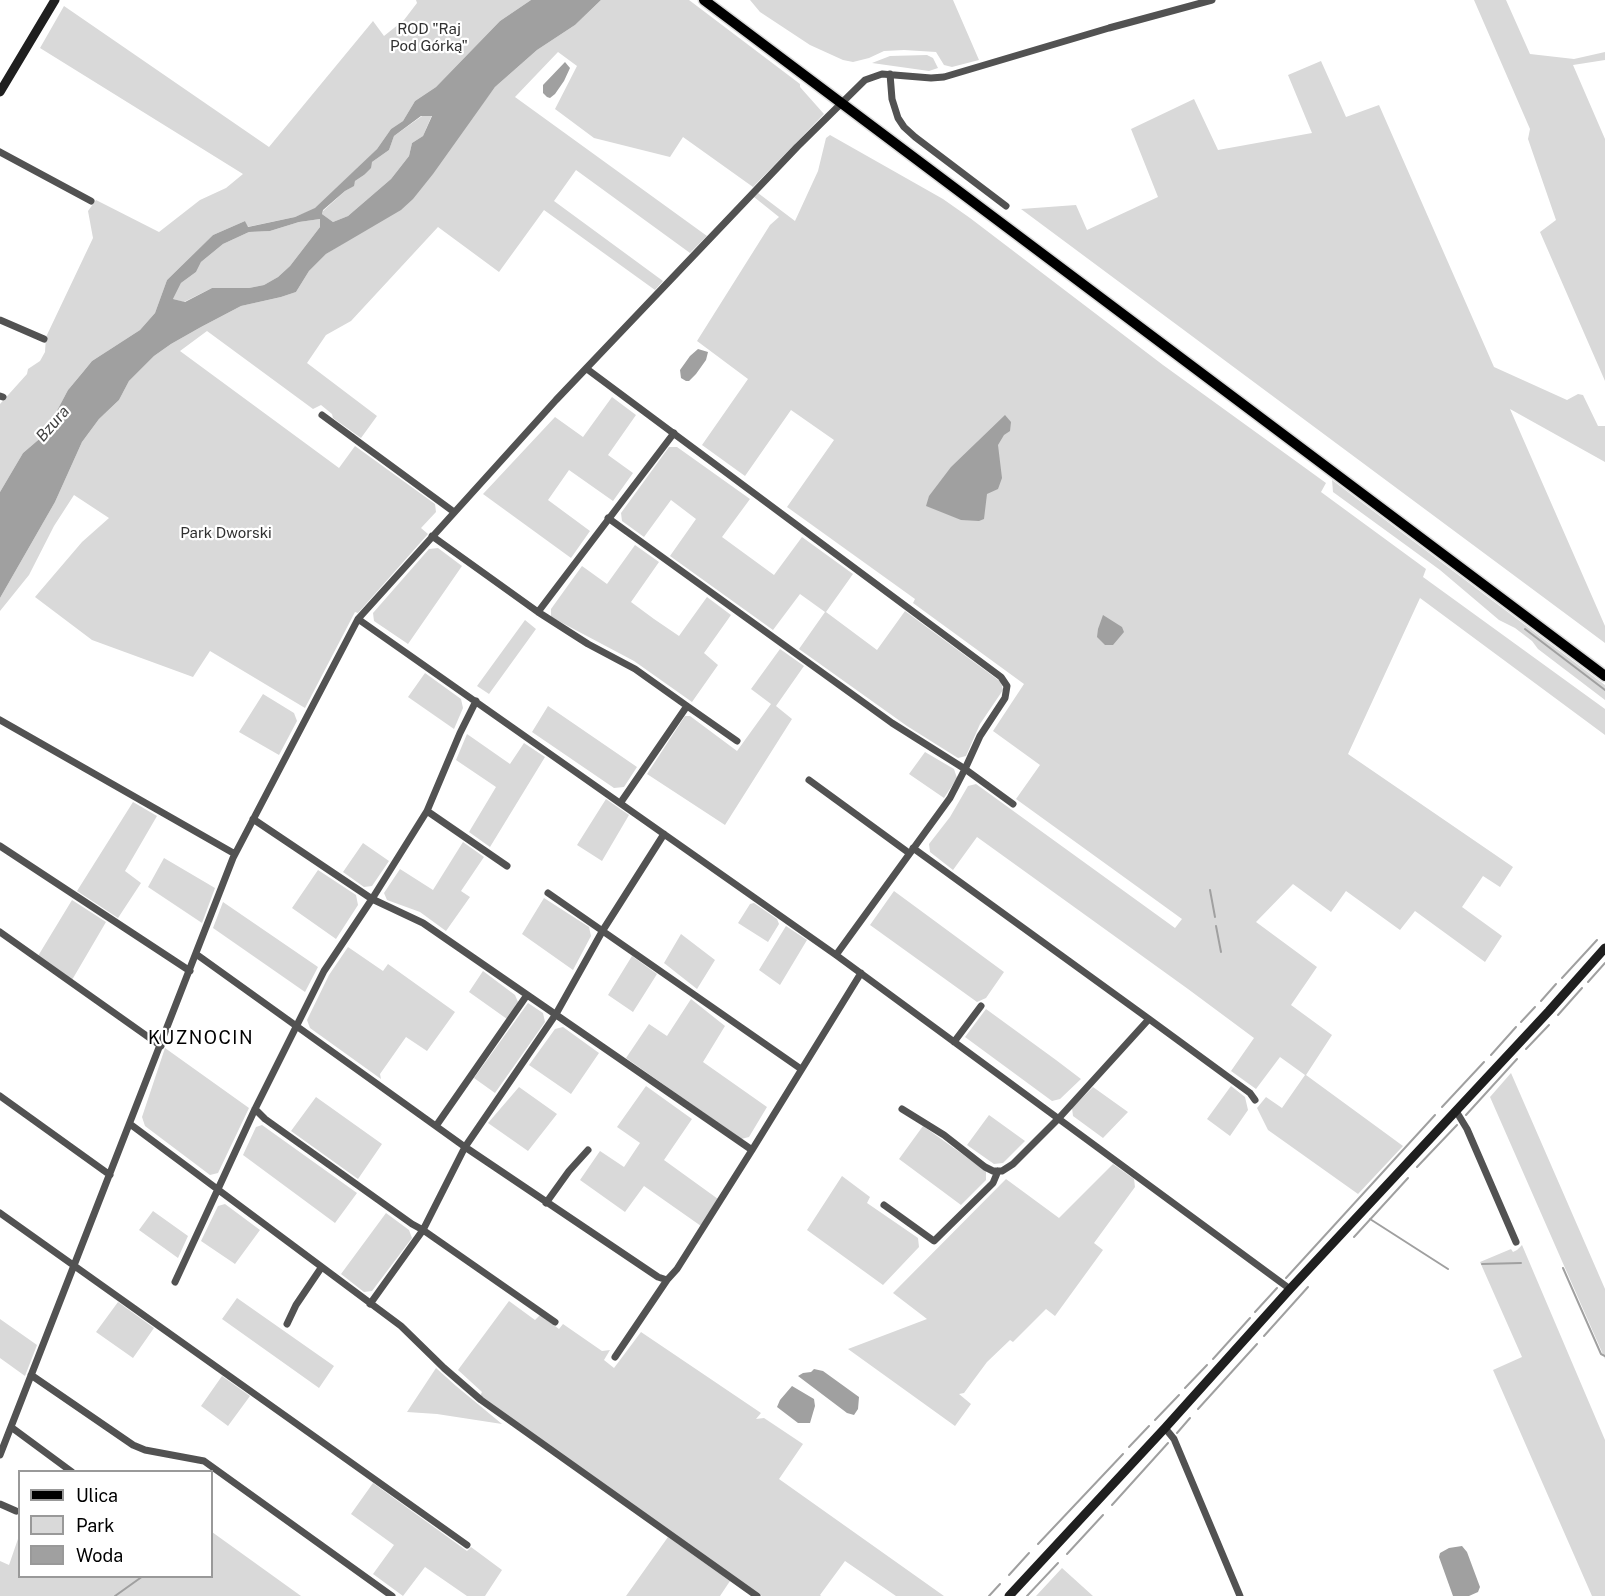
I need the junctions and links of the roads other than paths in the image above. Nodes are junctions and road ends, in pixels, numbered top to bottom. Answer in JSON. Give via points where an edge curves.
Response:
{"nodes":[{"id":1,"x":55,"y":0,"type":"edge"},
{"id":2,"x":704,"y":0,"type":"edge"},
{"id":3,"x":1212,"y":0,"type":"edge"},
{"id":4,"x":890,"y":74,"type":"junction"},
{"id":5,"x":0,"y":92,"type":"edge"},
{"id":6,"x":840,"y":103,"type":"junction"},
{"id":7,"x":0,"y":152,"type":"edge"},
{"id":8,"x":91,"y":201,"type":"dead end"},
{"id":9,"x":1006,"y":206,"type":"dead end"},
{"id":10,"x":0,"y":320,"type":"edge"},
{"id":11,"x":44,"y":339,"type":"dead end"},
{"id":12,"x":587,"y":369,"type":"junction"},
{"id":13,"x":322,"y":415,"type":"dead end"},
{"id":14,"x":674,"y":433,"type":"junction"},
{"id":15,"x":454,"y":512,"type":"junction"},
{"id":16,"x":608,"y":518,"type":"junction"},
{"id":17,"x":432,"y":536,"type":"junction"},
{"id":18,"x":538,"y":612,"type":"junction"},
{"id":19,"x":358,"y":619,"type":"junction"},
{"id":20,"x":1605,"y":676,"type":"edge"},
{"id":21,"x":476,"y":701,"type":"junction"},
{"id":22,"x":687,"y":706,"type":"junction"},
{"id":23,"x":0,"y":720,"type":"edge"},
{"id":24,"x":737,"y":741,"type":"dead end"},
{"id":25,"x":965,"y":769,"type":"junction"},
{"id":26,"x":809,"y":780,"type":"dead end"},
{"id":27,"x":621,"y":802,"type":"junction"},
{"id":28,"x":1012,"y":804,"type":"dead end"},
{"id":29,"x":427,"y":811,"type":"junction"},
{"id":30,"x":253,"y":819,"type":"junction"},
{"id":31,"x":664,"y":834,"type":"junction"},
{"id":32,"x":0,"y":846,"type":"edge"},
{"id":33,"x":911,"y":850,"type":"junction"},
{"id":34,"x":235,"y":854,"type":"junction"},
{"id":35,"x":507,"y":866,"type":"dead end"},
{"id":36,"x":548,"y":893,"type":"dead end"},
{"id":37,"x":372,"y":899,"type":"junction"},
{"id":38,"x":603,"y":930,"type":"junction"},
{"id":39,"x":0,"y":932,"type":"edge"},
{"id":40,"x":1605,"y":948,"type":"edge"},
{"id":41,"x":196,"y":954,"type":"junction"},
{"id":42,"x":836,"y":955,"type":"junction"},
{"id":43,"x":190,"y":971,"type":"junction"},
{"id":44,"x":861,"y":973,"type":"junction"},
{"id":45,"x":526,"y":995,"type":"junction"},
{"id":46,"x":981,"y":1006,"type":"dead end"},
{"id":47,"x":556,"y":1014,"type":"junction"},
{"id":48,"x":1149,"y":1019,"type":"junction"},
{"id":49,"x":297,"y":1025,"type":"junction"},
{"id":50,"x":954,"y":1042,"type":"junction"},
{"id":51,"x":161,"y":1046,"type":"junction"},
{"id":52,"x":801,"y":1069,"type":"junction"},
{"id":53,"x":0,"y":1096,"type":"edge"},
{"id":54,"x":1255,"y":1100,"type":"dead end"},
{"id":55,"x":255,"y":1109,"type":"junction"},
{"id":56,"x":902,"y":1109,"type":"dead end"},
{"id":57,"x":1456,"y":1111,"type":"junction"},
{"id":58,"x":1059,"y":1118,"type":"junction"},
{"id":59,"x":130,"y":1124,"type":"junction"},
{"id":60,"x":436,"y":1126,"type":"junction"},
{"id":61,"x":465,"y":1147,"type":"junction"},
{"id":62,"x":588,"y":1150,"type":"dead end"},
{"id":63,"x":752,"y":1150,"type":"junction"},
{"id":64,"x":998,"y":1171,"type":"junction"},
{"id":65,"x":110,"y":1175,"type":"junction"},
{"id":66,"x":218,"y":1190,"type":"junction"},
{"id":67,"x":546,"y":1203,"type":"junction"},
{"id":68,"x":884,"y":1205,"type":"dead end"},
{"id":69,"x":0,"y":1213,"type":"edge"},
{"id":70,"x":423,"y":1230,"type":"junction"},
{"id":71,"x":1516,"y":1242,"type":"dead end"},
{"id":72,"x":74,"y":1266,"type":"junction"},
{"id":73,"x":321,"y":1268,"type":"junction"},
{"id":74,"x":667,"y":1280,"type":"junction"},
{"id":75,"x":175,"y":1282,"type":"dead end"},
{"id":76,"x":1290,"y":1289,"type":"junction"},
{"id":77,"x":370,"y":1304,"type":"junction"},
{"id":78,"x":555,"y":1323,"type":"dead end"},
{"id":79,"x":287,"y":1324,"type":"dead end"},
{"id":80,"x":615,"y":1357,"type":"dead end"},
{"id":81,"x":31,"y":1375,"type":"junction"},
{"id":82,"x":11,"y":1427,"type":"junction"},
{"id":83,"x":1165,"y":1428,"type":"junction"},
{"id":84,"x":0,"y":1455,"type":"edge"},
{"id":85,"x":69,"y":1470,"type":"edge"},
{"id":86,"x":0,"y":1503,"type":"edge"},
{"id":87,"x":16,"y":1511,"type":"dead end"},
{"id":88,"x":467,"y":1545,"type":"dead end"},
{"id":89,"x":392,"y":1596,"type":"edge"},
{"id":90,"x":757,"y":1596,"type":"edge"},
{"id":91,"x":1010,"y":1596,"type":"edge"},
{"id":92,"x":1240,"y":1596,"type":"edge"}],
"edges":[{"from":1,"to":5,"type":"street"},
{"from":2,"to":6,"type":"main road"},
{"from":3,"to":4,"type":"street","via":[[944,77]]},
{"from":4,"to":6,"type":"street","via":[[865,80]]},
{"from":4,"to":9,"type":"street","via":[[892,99],[904,127]]},
{"from":6,"to":12,"type":"street"},
{"from":6,"to":20,"type":"main road"},
{"from":7,"to":8,"type":"street"},
{"from":10,"to":11,"type":"street"},
{"from":12,"to":14,"type":"street"},
{"from":12,"to":15,"type":"street"},
{"from":13,"to":15,"type":"street"},
{"from":14,"to":16,"type":"street"},
{"from":14,"to":25,"type":"street","via":[[1000,677],[1007,692]]},
{"from":15,"to":17,"type":"street"},
{"from":16,"to":18,"type":"street"},
{"from":16,"to":25,"type":"street","via":[[892,723]]},
{"from":17,"to":18,"type":"street"},
{"from":17,"to":19,"type":"street"},
{"from":18,"to":22,"type":"street","via":[[636,669]]},
{"from":19,"to":21,"type":"street"},
{"from":19,"to":30,"type":"street"},
{"from":21,"to":27,"type":"street"},
{"from":21,"to":29,"type":"street"},
{"from":22,"to":24,"type":"street"},
{"from":22,"to":27,"type":"street"},
{"from":23,"to":34,"type":"street"},
{"from":25,"to":28,"type":"street"},
{"from":25,"to":33,"type":"street","via":[[950,798]]},
{"from":26,"to":33,"type":"street"},
{"from":27,"to":31,"type":"street"},
{"from":29,"to":35,"type":"street"},
{"from":29,"to":37,"type":"street"},
{"from":30,"to":34,"type":"street"},
{"from":30,"to":37,"type":"street"},
{"from":31,"to":38,"type":"street"},
{"from":31,"to":42,"type":"street"},
{"from":32,"to":43,"type":"street"},
{"from":33,"to":42,"type":"street"},
{"from":33,"to":48,"type":"street"},
{"from":34,"to":41,"type":"street"},
{"from":36,"to":38,"type":"street"},
{"from":37,"to":45,"type":"street","via":[[417,919]]},
{"from":37,"to":49,"type":"street","via":[[324,971]]},
{"from":38,"to":47,"type":"street"},
{"from":38,"to":52,"type":"street"},
{"from":39,"to":51,"type":"street"},
{"from":40,"to":57,"type":"street"},
{"from":41,"to":43,"type":"street"},
{"from":41,"to":49,"type":"street"},
{"from":42,"to":44,"type":"street"},
{"from":43,"to":51,"type":"street"},
{"from":44,"to":50,"type":"street"},
{"from":44,"to":52,"type":"street"},
{"from":45,"to":47,"type":"street"},
{"from":45,"to":60,"type":"street"},
{"from":46,"to":50,"type":"street"},
{"from":47,"to":61,"type":"street"},
{"from":47,"to":63,"type":"street"},
{"from":48,"to":54,"type":"street"},
{"from":48,"to":58,"type":"street"},
{"from":49,"to":55,"type":"street"},
{"from":49,"to":60,"type":"street"},
{"from":50,"to":58,"type":"street"},
{"from":51,"to":59,"type":"street"},
{"from":52,"to":63,"type":"street"},
{"from":53,"to":65,"type":"street"},
{"from":55,"to":66,"type":"street"},
{"from":55,"to":70,"type":"street"},
{"from":56,"to":64,"type":"street","via":[[945,1135],[985,1167]]},
{"from":57,"to":71,"type":"street"},
{"from":57,"to":76,"type":"street"},
{"from":58,"to":64,"type":"street","via":[[1013,1164]]},
{"from":58,"to":76,"type":"street"},
{"from":59,"to":65,"type":"street"},
{"from":59,"to":66,"type":"street"},
{"from":60,"to":61,"type":"street"},
{"from":61,"to":67,"type":"street"},
{"from":61,"to":70,"type":"street"},
{"from":62,"to":67,"type":"street"},
{"from":63,"to":74,"type":"street"},
{"from":64,"to":68,"type":"street","via":[[993,1183],[934,1241]]},
{"from":65,"to":72,"type":"street"},
{"from":66,"to":73,"type":"street"},
{"from":66,"to":75,"type":"street"},
{"from":67,"to":74,"type":"street"},
{"from":69,"to":72,"type":"street"},
{"from":70,"to":77,"type":"street"},
{"from":70,"to":78,"type":"street"},
{"from":72,"to":81,"type":"street"},
{"from":72,"to":88,"type":"street"},
{"from":73,"to":77,"type":"street"},
{"from":73,"to":79,"type":"street"},
{"from":74,"to":80,"type":"street"},
{"from":76,"to":83,"type":"street"},
{"from":77,"to":90,"type":"street","via":[[414,1337],[482,1400]]},
{"from":81,"to":82,"type":"street"},
{"from":81,"to":89,"type":"street","via":[[133,1445],[204,1461]]},
{"from":82,"to":84,"type":"street"},
{"from":82,"to":85,"type":"street"},
{"from":83,"to":91,"type":"street"},
{"from":83,"to":92,"type":"street","via":[[1174,1439]]},
{"from":86,"to":87,"type":"street"}]}
